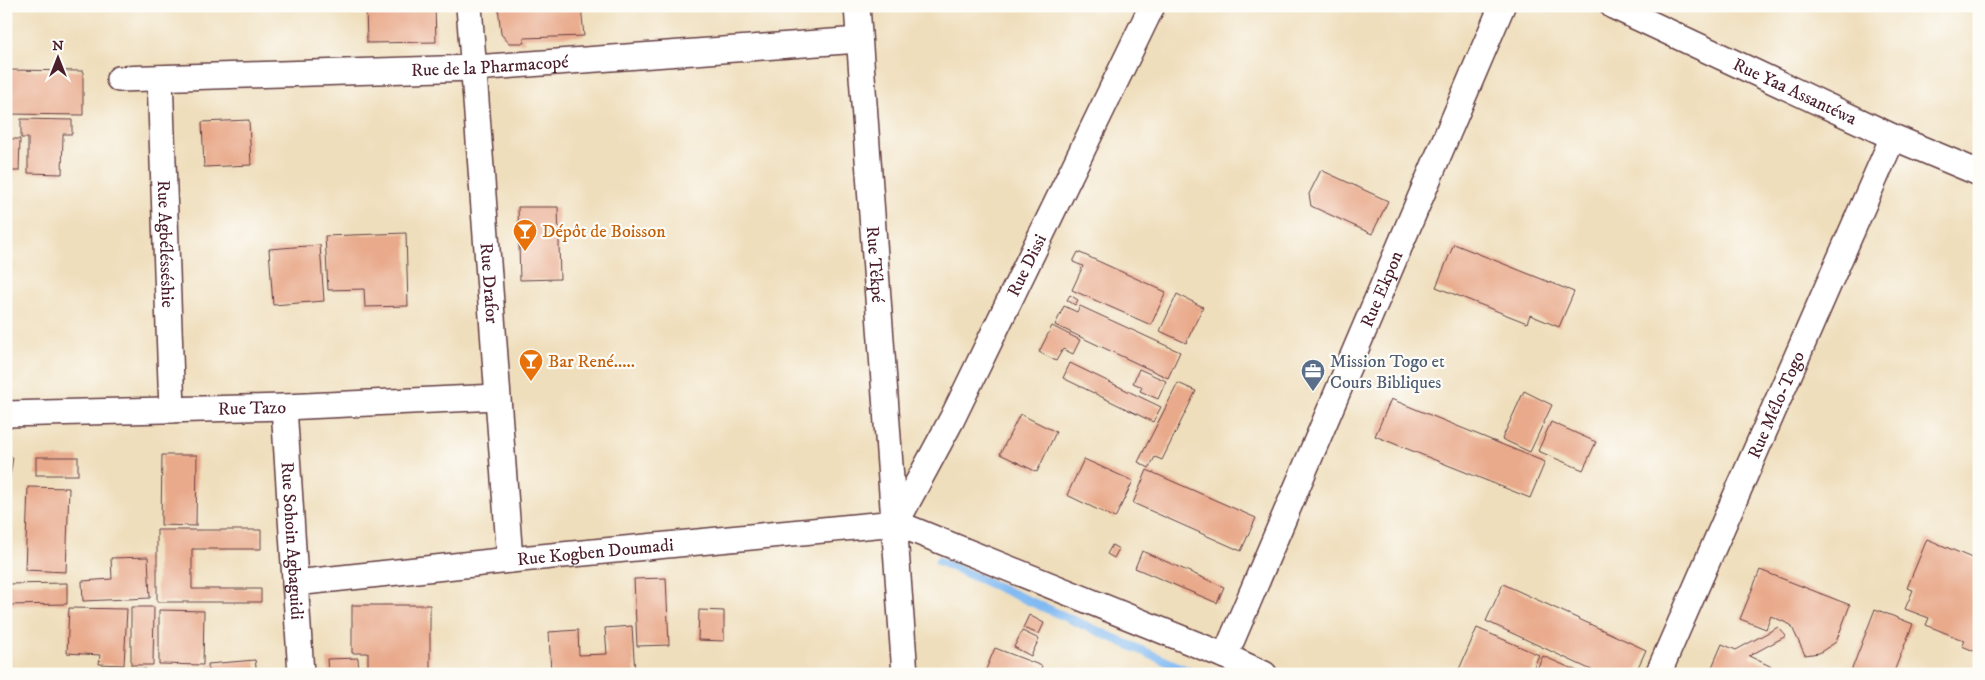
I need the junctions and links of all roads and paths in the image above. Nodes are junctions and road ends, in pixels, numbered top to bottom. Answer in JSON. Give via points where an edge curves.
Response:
{"nodes":[{"id":1,"x":469,"y":6,"type":"edge"},
{"id":2,"x":857,"y":6,"type":"edge"},
{"id":3,"x":1152,"y":6,"type":"edge"},
{"id":4,"x":1502,"y":6,"type":"edge"},
{"id":5,"x":1614,"y":6,"type":"edge"},
{"id":6,"x":860,"y":40,"type":"junction"},
{"id":7,"x":474,"y":68,"type":"junction"},
{"id":8,"x":160,"y":78,"type":"junction"},
{"id":9,"x":120,"y":79,"type":"dead end"},
{"id":10,"x":1893,"y":137,"type":"junction"},
{"id":11,"x":1979,"y":173,"type":"edge"},
{"id":12,"x":497,"y":397,"type":"junction"},
{"id":13,"x":284,"y":407,"type":"junction"},
{"id":14,"x":172,"y":410,"type":"junction"},
{"id":15,"x":6,"y":414,"type":"edge"},
{"id":16,"x":896,"y":523,"type":"junction"},
{"id":17,"x":510,"y":560,"type":"junction"},
{"id":18,"x":295,"y":583,"type":"junction"},
{"id":19,"x":1224,"y":656,"type":"junction"},
{"id":20,"x":301,"y":674,"type":"edge"},
{"id":21,"x":905,"y":674,"type":"edge"},
{"id":22,"x":1264,"y":674,"type":"edge"},
{"id":23,"x":1658,"y":674,"type":"edge"}],
"edges":[{"from":1,"to":7,"type":"street","name":"Rue Drafor"},
{"from":2,"to":6,"type":"street","name":"Rue Tékpé"},
{"from":3,"to":16,"type":"street","name":"Rue Dissi","via":[[952,419]]},
{"from":4,"to":19,"type":"street","name":"Rue Ekpon"},
{"from":5,"to":10,"type":"street","name":"Rue Yaa Assantéwa"},
{"from":6,"to":7,"type":"street","name":"Rue de la Pharmacopé"},
{"from":6,"to":16,"type":"street","name":"Rue Tékpé"},
{"from":7,"to":8,"type":"street","name":"Rue de la Pharmacopé"},
{"from":7,"to":12,"type":"street","name":"Rue Drafor"},
{"from":8,"to":9,"type":"street","name":"Rue de la Pharmacopé"},
{"from":8,"to":14,"type":"street","name":"Rue Agbélésséshie"},
{"from":10,"to":11,"type":"street","name":"Rue Yaa Assantéwa"},
{"from":10,"to":23,"type":"street","name":"Rue Mélo-Togo"},
{"from":12,"to":13,"type":"street","name":"Rue Tazo"},
{"from":12,"to":17,"type":"street","name":"Rue Drafor"},
{"from":13,"to":14,"type":"street","name":"Rue Tazo"},
{"from":13,"to":18,"type":"street","name":"Rue Sohoin Agbaguidi"},
{"from":14,"to":15,"type":"street","name":"Rue Tazo"},
{"from":16,"to":17,"type":"street","name":"Rue Kogben Doumadi"},
{"from":16,"to":19,"type":"street"},
{"from":16,"to":21,"type":"street","name":"Rue Tékpé"},
{"from":17,"to":18,"type":"street","name":"Rue Kogben Doumadi"},
{"from":18,"to":20,"type":"street","name":"Rue Sohoin Agbaguidi"},
{"from":19,"to":22,"type":"street"}]}
